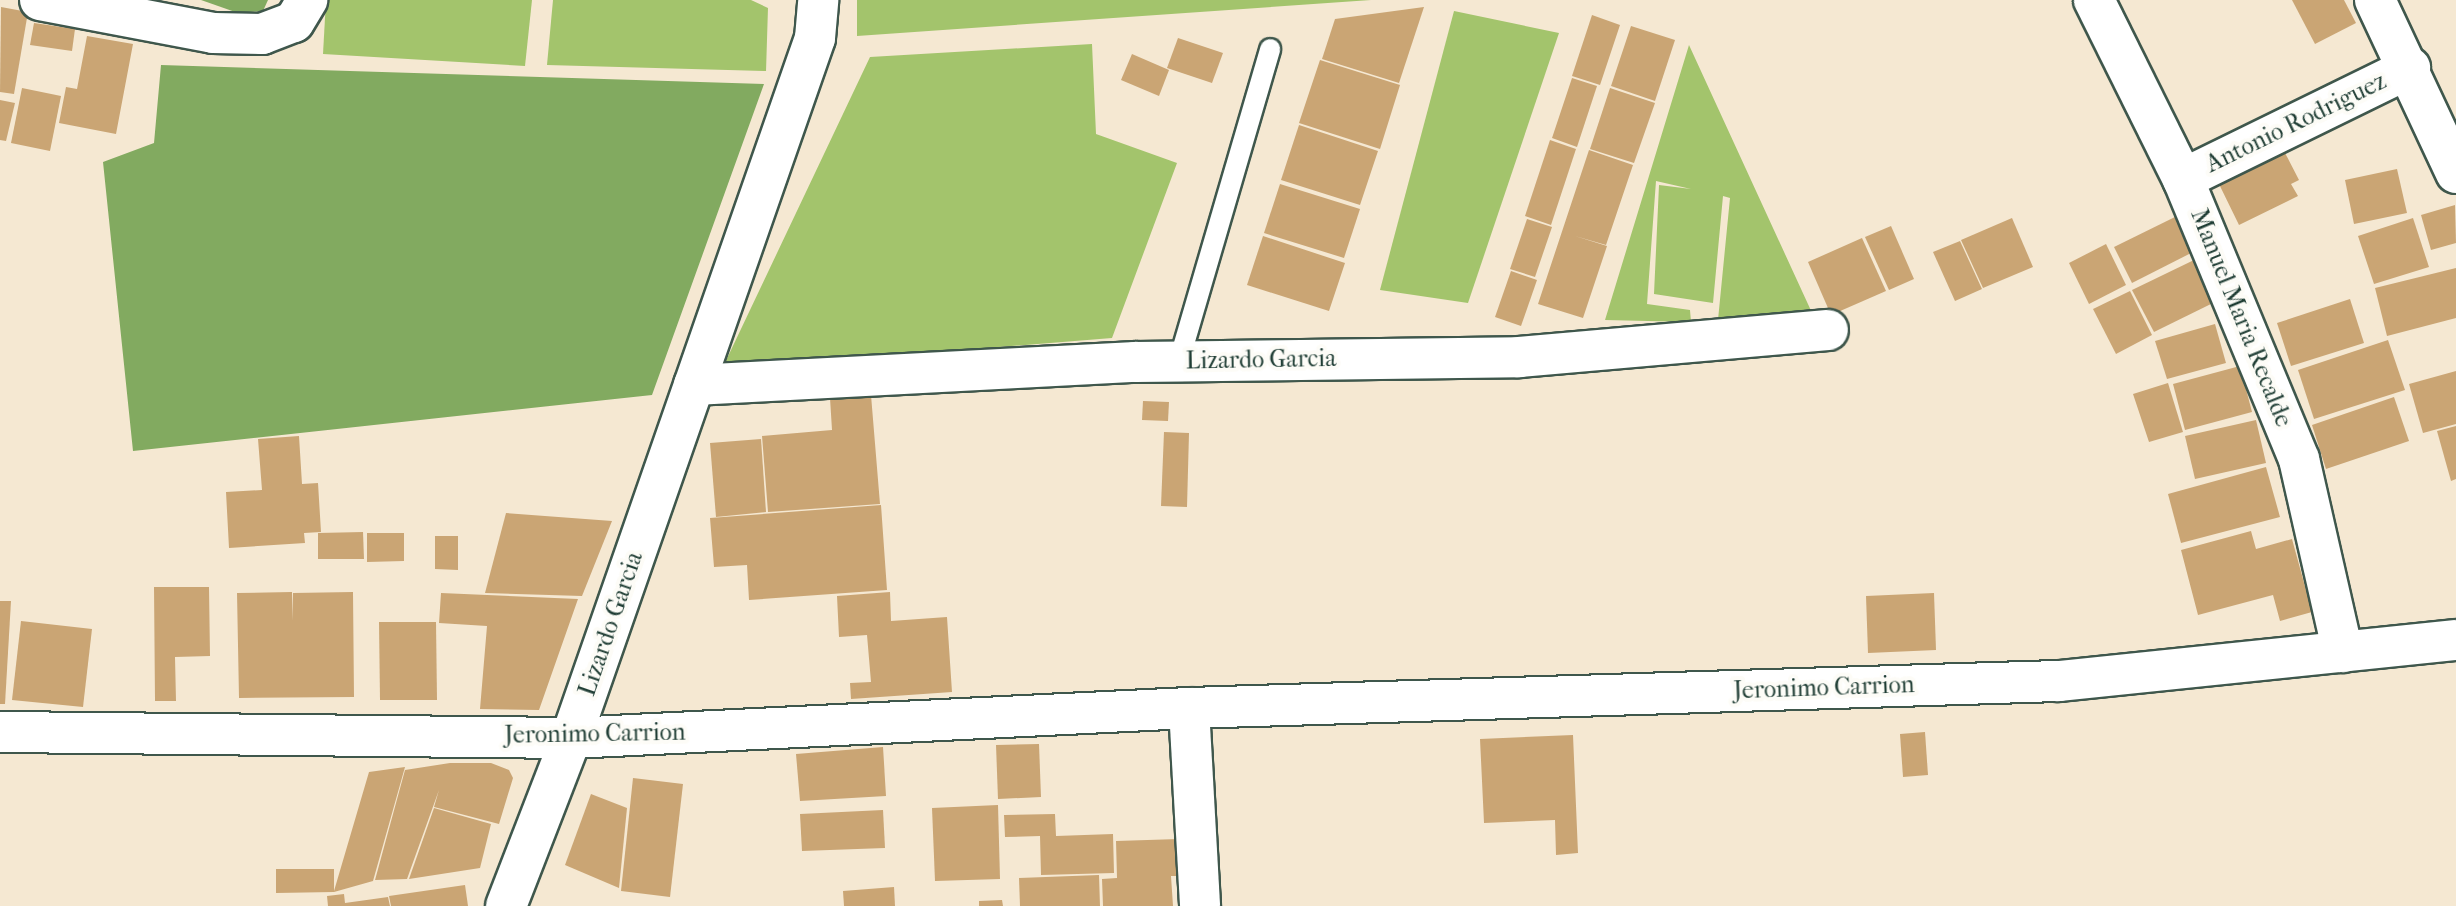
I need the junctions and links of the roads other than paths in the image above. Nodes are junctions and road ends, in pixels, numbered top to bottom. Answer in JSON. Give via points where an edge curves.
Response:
{"nodes":[{"id":1,"x":40,"y":0,"type":"edge"},
{"id":2,"x":307,"y":0,"type":"edge"},
{"id":3,"x":818,"y":0,"type":"edge"},
{"id":4,"x":2094,"y":0,"type":"edge"},
{"id":5,"x":2375,"y":0,"type":"edge"},
{"id":6,"x":1270,"y":49,"type":"dead end"},
{"id":7,"x":2410,"y":68,"type":"junction"},
{"id":8,"x":2456,"y":173,"type":"edge"},
{"id":9,"x":2183,"y":179,"type":"junction"},
{"id":10,"x":1828,"y":330,"type":"dead end"},
{"id":11,"x":1179,"y":361,"type":"junction"},
{"id":12,"x":694,"y":385,"type":"junction"},
{"id":13,"x":2456,"y":640,"type":"edge"},
{"id":14,"x":2343,"y":652,"type":"junction"},
{"id":15,"x":1189,"y":708,"type":"junction"},
{"id":16,"x":0,"y":732,"type":"edge"},
{"id":17,"x":571,"y":738,"type":"junction"},
{"id":18,"x":506,"y":906,"type":"edge"},
{"id":19,"x":1200,"y":906,"type":"edge"}],
"edges":[{"from":1,"to":2,"type":"street","via":[[213,33],[262,34],[294,22]]},
{"from":3,"to":12,"type":"street","name":"Lizardo Garcia","via":[[815,38]]},
{"from":4,"to":9,"type":"street","name":"Manuel Maria Recalde"},
{"from":5,"to":7,"type":"street","name":"Antonio Rodriguez"},
{"from":6,"to":11,"type":"lane"},
{"from":7,"to":8,"type":"street","name":"Antonio Rodriguez"},
{"from":7,"to":9,"type":"street","name":"Antonio Rodriguez"},
{"from":9,"to":14,"type":"street","name":"Manuel Maria Recalde","via":[[2299,459]]},
{"from":10,"to":11,"type":"street","name":"Lizardo Garcia","via":[[1519,357]]},
{"from":11,"to":12,"type":"street","name":"Lizardo Garcia"},
{"from":12,"to":17,"type":"street","name":"Lizardo Garcia"},
{"from":13,"to":14,"type":"street","name":"Jeronimo Carrion"},
{"from":14,"to":15,"type":"street","name":"Jeronimo Carrion","via":[[2059,681]]},
{"from":15,"to":17,"type":"street","name":"Jeronimo Carrion"},
{"from":15,"to":19,"type":"street"},
{"from":16,"to":17,"type":"street","name":"Jeronimo Carrion"},
{"from":17,"to":18,"type":"street","name":"Lizardo Garcia"}]}
